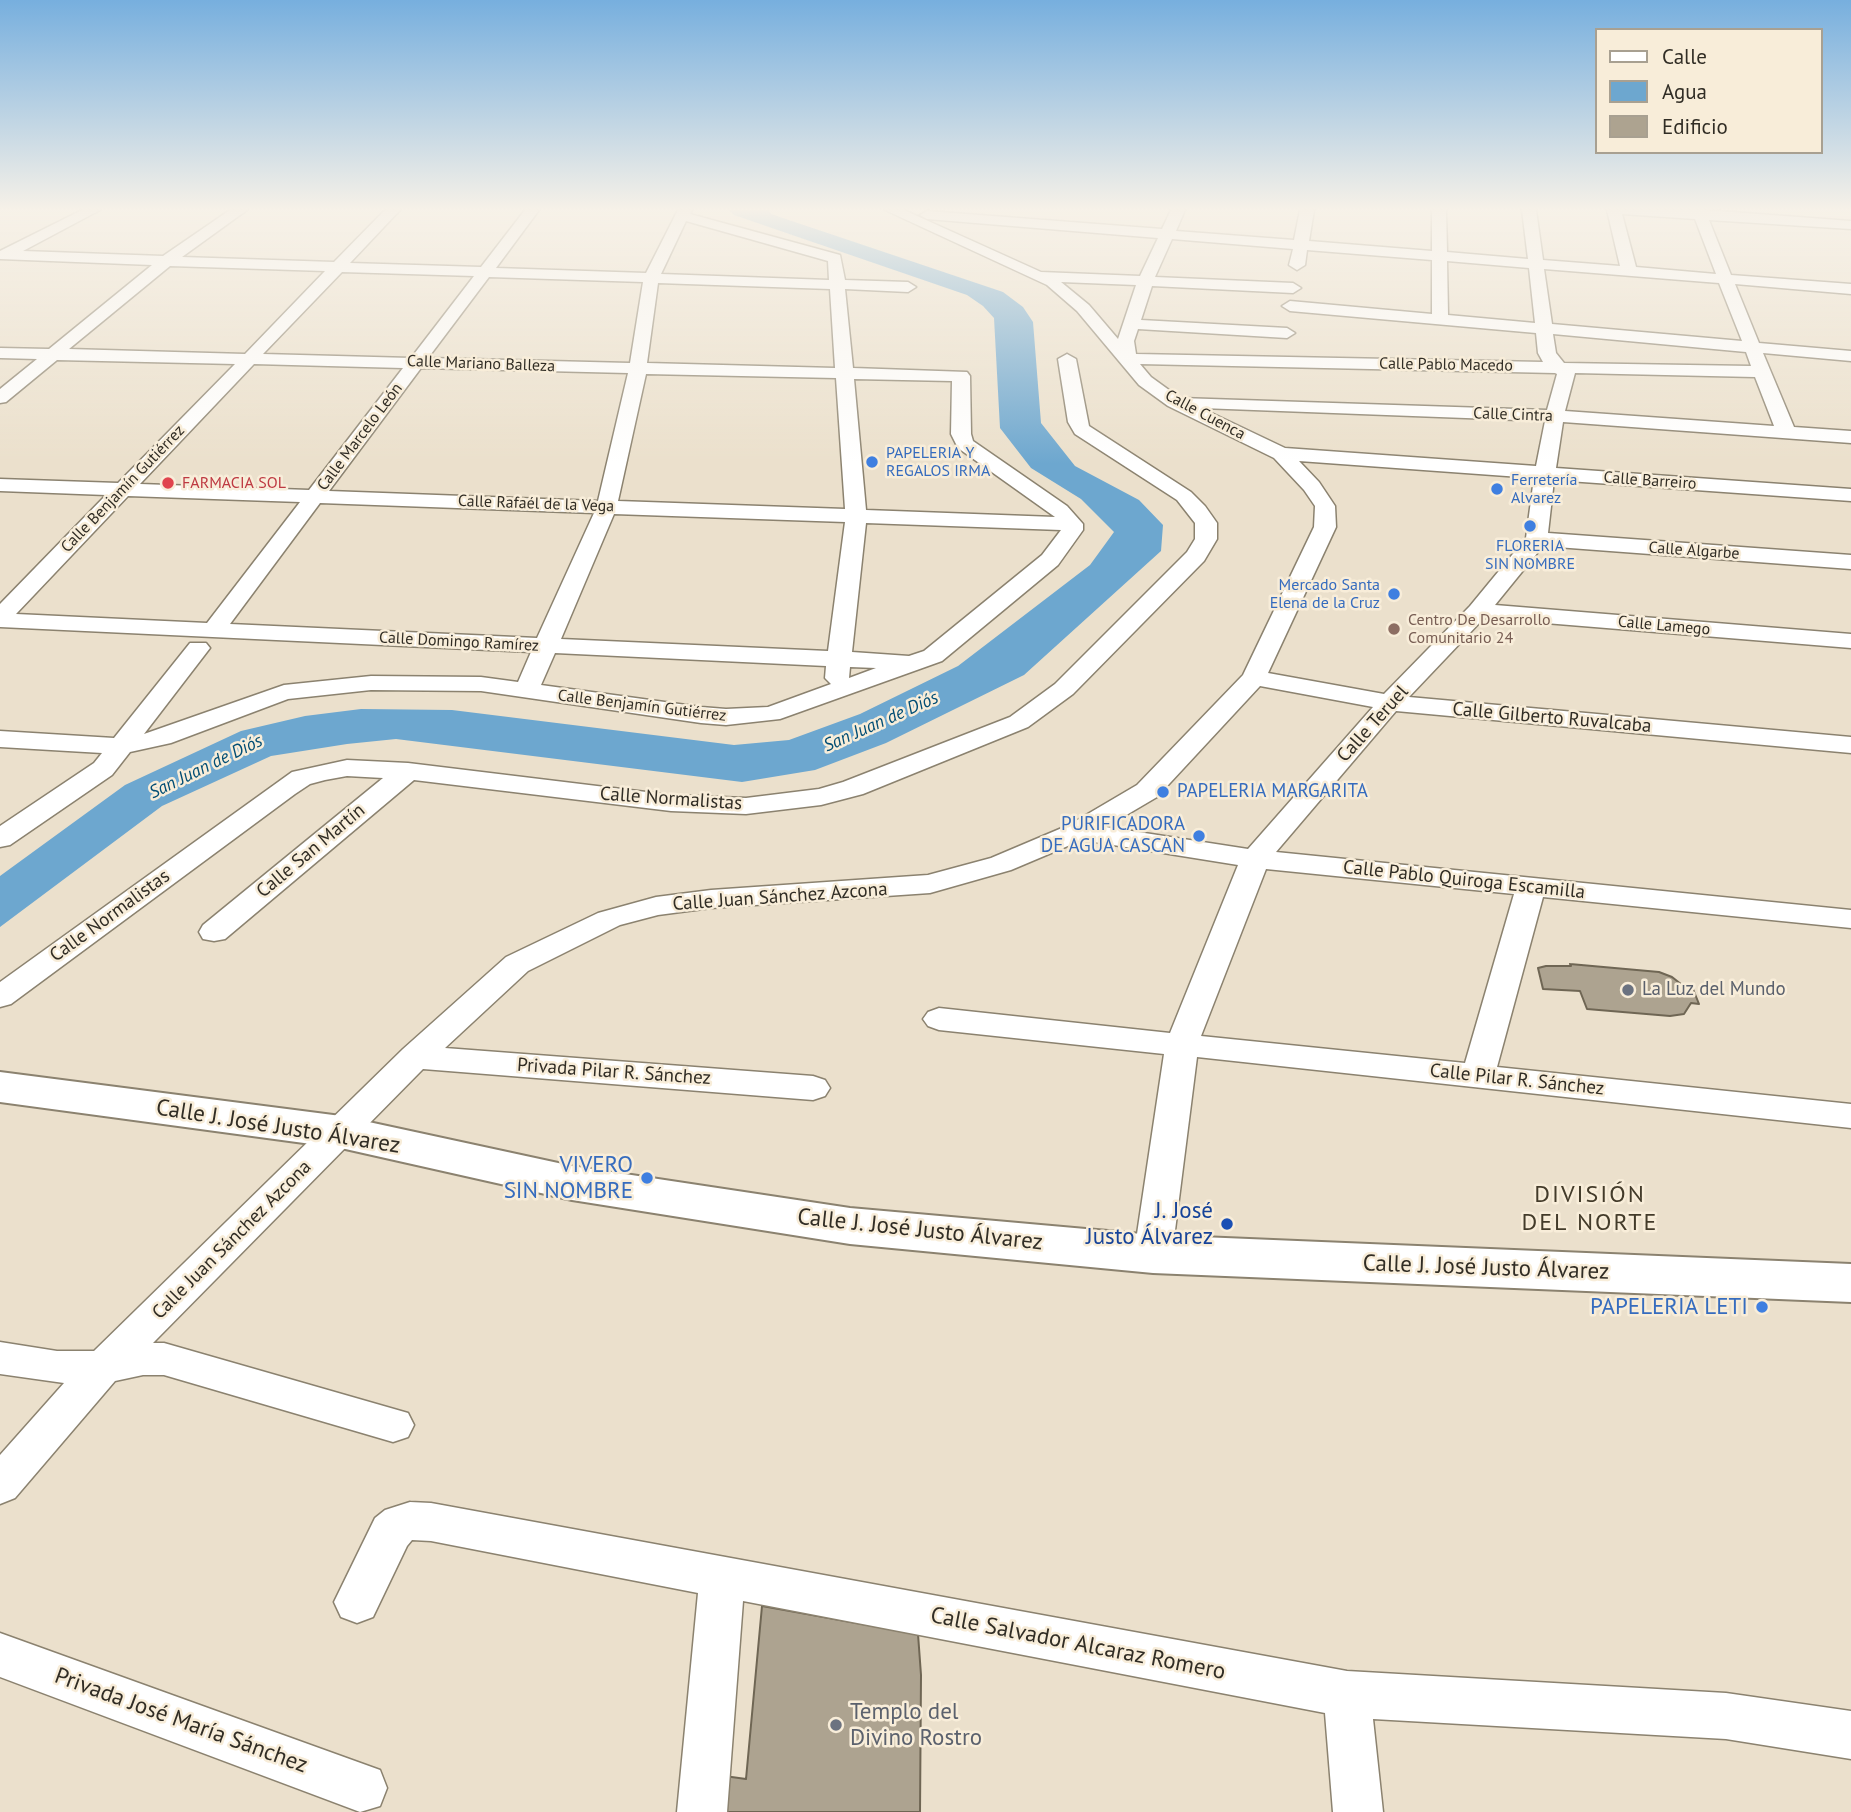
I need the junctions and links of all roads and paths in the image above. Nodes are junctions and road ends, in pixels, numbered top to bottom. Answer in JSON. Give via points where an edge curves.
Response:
{"nodes":[{"id":1,"x":125,"y":295,"type":"edge"},
{"id":2,"x":310,"y":295,"type":"edge"},
{"id":3,"x":469,"y":295,"type":"edge"},
{"id":4,"x":649,"y":295,"type":"edge"},
{"id":5,"x":839,"y":295,"type":"edge"},
{"id":6,"x":1067,"y":295,"type":"edge"},
{"id":7,"x":1142,"y":295,"type":"edge"},
{"id":8,"x":1292,"y":295,"type":"edge"},
{"id":9,"x":1440,"y":295,"type":"edge"},
{"id":10,"x":1539,"y":295,"type":"edge"},
{"id":11,"x":1733,"y":295,"type":"edge"},
{"id":12,"x":1290,"y":306,"type":"junction"},
{"id":13,"x":1440,"y":319,"type":"junction"},
{"id":14,"x":1132,"y":324,"type":"junction"},
{"id":15,"x":1543,"y":328,"type":"junction"},
{"id":16,"x":1287,"y":333,"type":"junction"},
{"id":17,"x":1752,"y":346,"type":"junction"},
{"id":18,"x":0,"y":353,"type":"edge"},
{"id":19,"x":51,"y":355,"type":"junction"},
{"id":20,"x":1851,"y":356,"type":"edge"},
{"id":21,"x":249,"y":358,"type":"junction"},
{"id":22,"x":1068,"y":359,"type":"dead end"},
{"id":23,"x":1128,"y":359,"type":"junction"},
{"id":24,"x":417,"y":362,"type":"junction"},
{"id":25,"x":1283,"y":362,"type":"junction"},
{"id":26,"x":638,"y":368,"type":"junction"},
{"id":27,"x":1562,"y":368,"type":"junction"},
{"id":28,"x":845,"y":372,"type":"junction"},
{"id":29,"x":1763,"y":372,"type":"junction"},
{"id":30,"x":0,"y":398,"type":"edge"},
{"id":31,"x":1174,"y":402,"type":"junction"},
{"id":32,"x":1555,"y":416,"type":"junction"},
{"id":33,"x":1786,"y":432,"type":"junction"},
{"id":34,"x":1851,"y":437,"type":"edge"},
{"id":35,"x":1281,"y":454,"type":"junction"},
{"id":36,"x":1545,"y":473,"type":"junction"},
{"id":37,"x":0,"y":485,"type":"edge"},
{"id":38,"x":122,"y":490,"type":"junction"},
{"id":39,"x":1851,"y":495,"type":"edge"},
{"id":40,"x":314,"y":497,"type":"junction"},
{"id":41,"x":607,"y":506,"type":"junction"},
{"id":42,"x":856,"y":514,"type":"junction"},
{"id":43,"x":1072,"y":524,"type":"junction"},
{"id":44,"x":1537,"y":539,"type":"junction"},
{"id":45,"x":1851,"y":562,"type":"edge"},
{"id":46,"x":1478,"y":611,"type":"junction"},
{"id":47,"x":0,"y":619,"type":"edge"},
{"id":48,"x":206,"y":639,"type":"junction"},
{"id":49,"x":1851,"y":641,"type":"edge"},
{"id":50,"x":547,"y":646,"type":"junction"},
{"id":51,"x":840,"y":659,"type":"junction"},
{"id":52,"x":918,"y":663,"type":"junction"},
{"id":53,"x":1254,"y":678,"type":"junction"},
{"id":54,"x":526,"y":691,"type":"junction"},
{"id":55,"x":835,"y":692,"type":"junction"},
{"id":56,"x":1390,"y":703,"type":"junction"},
{"id":57,"x":0,"y":739,"type":"edge"},
{"id":58,"x":1851,"y":744,"type":"edge"},
{"id":59,"x":121,"y":746,"type":"junction"},
{"id":60,"x":408,"y":771,"type":"junction"},
{"id":61,"x":1079,"y":831,"type":"junction"},
{"id":62,"x":0,"y":839,"type":"edge"},
{"id":63,"x":1255,"y":859,"type":"junction"},
{"id":64,"x":1531,"y":887,"type":"junction"},
{"id":65,"x":1851,"y":919,"type":"edge"},
{"id":66,"x":214,"y":932,"type":"dead end"},
{"id":67,"x":0,"y":997,"type":"edge"},
{"id":68,"x":939,"y":1019,"type":"dead end"},
{"id":69,"x":1182,"y":1043,"type":"junction"},
{"id":70,"x":415,"y":1057,"type":"junction"},
{"id":71,"x":1478,"y":1076,"type":"junction"},
{"id":72,"x":0,"y":1087,"type":"edge"},
{"id":73,"x":813,"y":1088,"type":"dead end"},
{"id":74,"x":1851,"y":1116,"type":"edge"},
{"id":75,"x":341,"y":1132,"type":"junction"},
{"id":76,"x":1153,"y":1254,"type":"junction"},
{"id":77,"x":1851,"y":1283,"type":"edge"},
{"id":78,"x":0,"y":1358,"type":"edge"},
{"id":79,"x":103,"y":1367,"type":"junction"},
{"id":80,"x":393,"y":1425,"type":"dead end"},
{"id":81,"x":0,"y":1485,"type":"edge"},
{"id":82,"x":722,"y":1577,"type":"junction"},
{"id":83,"x":357,"y":1602,"type":"dead end"},
{"id":84,"x":0,"y":1655,"type":"edge"},
{"id":85,"x":1347,"y":1694,"type":"junction"},
{"id":86,"x":1851,"y":1735,"type":"edge"},
{"id":87,"x":362,"y":1788,"type":"dead end"},
{"id":88,"x":702,"y":1812,"type":"edge"},
{"id":89,"x":1357,"y":1812,"type":"edge"}],
"edges":[{"from":1,"to":19,"type":"street"},
{"from":2,"to":21,"type":"street","name":"Calle Benjamín Gutiérrez"},
{"from":3,"to":24,"type":"street","name":"Calle Marcelo León"},
{"from":4,"to":26,"type":"street"},
{"from":5,"to":28,"type":"street"},
{"from":6,"to":23,"type":"street","name":"Calle Cuenca"},
{"from":7,"to":14,"type":"street"},
{"from":8,"to":12,"type":"street"},
{"from":9,"to":13,"type":"street"},
{"from":10,"to":15,"type":"street"},
{"from":11,"to":17,"type":"street"},
{"from":12,"to":13,"type":"street"},
{"from":12,"to":16,"type":"street"},
{"from":13,"to":15,"type":"street"},
{"from":14,"to":16,"type":"street"},
{"from":14,"to":23,"type":"street","via":[[1126,341]]},
{"from":15,"to":17,"type":"street"},
{"from":15,"to":27,"type":"street","via":[[1549,358]]},
{"from":16,"to":25,"type":"street"},
{"from":17,"to":20,"type":"street"},
{"from":17,"to":29,"type":"street"},
{"from":18,"to":19,"type":"street","name":"Calle Mariano Balleza"},
{"from":19,"to":21,"type":"street","name":"Calle Mariano Balleza"},
{"from":19,"to":30,"type":"street"},
{"from":21,"to":24,"type":"street","name":"Calle Mariano Balleza"},
{"from":21,"to":38,"type":"street","name":"Calle Benjamín Gutiérrez"},
{"from":22,"to":60,"type":"street","name":"Calle Normalistas","via":[[1082,430],[1184,496],[1206,523],[1206,539],[1196,556],[1074,680],[1032,714],[853,788],[781,803],[684,804]]},
{"from":23,"to":25,"type":"street","name":"Calle Pablo Macedo"},
{"from":23,"to":31,"type":"street","name":"Calle Cuenca","via":[[1145,381]]},
{"from":24,"to":26,"type":"street","name":"Calle Mariano Balleza"},
{"from":24,"to":40,"type":"street","name":"Calle Marcelo León"},
{"from":25,"to":27,"type":"street","name":"Calle Pablo Macedo"},
{"from":26,"to":28,"type":"street","name":"Calle Mariano Balleza"},
{"from":26,"to":41,"type":"street"},
{"from":27,"to":29,"type":"street","name":"Calle Pablo Macedo"},
{"from":27,"to":32,"type":"street","via":[[1566,377]]},
{"from":28,"to":42,"type":"street"},
{"from":28,"to":43,"type":"street","name":"Calle Mariano Balleza","via":[[961,376],[960,421],[965,444],[1060,510]]},
{"from":29,"to":33,"type":"street"},
{"from":31,"to":32,"type":"street","name":"Calle Cintra"},
{"from":31,"to":35,"type":"street","name":"Calle Cuenca"},
{"from":32,"to":33,"type":"street","name":"Calle Cintra"},
{"from":32,"to":36,"type":"street"},
{"from":33,"to":34,"type":"street","name":"Calle Cintra"},
{"from":35,"to":36,"type":"street","name":"Calle Barreiro"},
{"from":35,"to":53,"type":"street","name":"Calle Juan Sánchez Azcona","via":[[1325,506],[1325,527]]},
{"from":36,"to":39,"type":"street","name":"Calle Barreiro"},
{"from":36,"to":44,"type":"street"},
{"from":37,"to":38,"type":"street","name":"Calle Rafaél de la Vega"},
{"from":38,"to":40,"type":"street","name":"Calle Rafaél de la Vega"},
{"from":38,"to":47,"type":"street","name":"Calle Benjamín Gutiérrez"},
{"from":40,"to":41,"type":"street","name":"Calle Rafaél de la Vega"},
{"from":40,"to":48,"type":"street","name":"Calle Marcelo León"},
{"from":41,"to":42,"type":"street","name":"Calle Rafaél de la Vega"},
{"from":41,"to":50,"type":"street"},
{"from":42,"to":43,"type":"street","name":"Calle Rafaél de la Vega"},
{"from":42,"to":51,"type":"street"},
{"from":43,"to":52,"type":"street","name":"Calle Benjamín Gutiérrez","via":[[1050,560],[947,647]]},
{"from":44,"to":45,"type":"street","name":"Calle Algarbe"},
{"from":44,"to":46,"type":"street","name":"Calle Teruel"},
{"from":46,"to":49,"type":"street","name":"Calle Lamego"},
{"from":46,"to":56,"type":"street","name":"Calle Teruel"},
{"from":47,"to":48,"type":"street","name":"Calle Domingo Ramírez"},
{"from":48,"to":50,"type":"street","name":"Calle Domingo Ramírez"},
{"from":48,"to":59,"type":"street","name":"Calle Marcelo León"},
{"from":50,"to":51,"type":"street","name":"Calle Domingo Ramírez"},
{"from":50,"to":54,"type":"street"},
{"from":51,"to":52,"type":"street","name":"Calle Domingo Ramírez"},
{"from":51,"to":55,"type":"street"},
{"from":52,"to":55,"type":"street","name":"Calle Benjamín Gutiérrez"},
{"from":53,"to":56,"type":"street","name":"Calle Gilberto Ruvalcaba"},
{"from":53,"to":61,"type":"street","name":"Calle Juan Sánchez Azcona","via":[[1147,792]]},
{"from":54,"to":55,"type":"street","name":"Calle Benjamín Gutiérrez","via":[[726,717],[771,714]]},
{"from":54,"to":59,"type":"street","name":"Calle Benjamín Gutiérrez","via":[[481,684],[371,683],[307,688],[267,698],[162,738]]},
{"from":56,"to":58,"type":"street","name":"Calle Gilberto Ruvalcaba"},
{"from":56,"to":63,"type":"street","name":"Calle Teruel"},
{"from":57,"to":59,"type":"street","name":"Calle Benjamín Gutiérrez"},
{"from":59,"to":62,"type":"street","name":"Calle Marcelo León","via":[[103,769]]},
{"from":60,"to":66,"type":"street","name":"Calle San Martín"},
{"from":60,"to":67,"type":"street","name":"Calle Normalistas","via":[[347,768],[301,778]]},
{"from":61,"to":63,"type":"street","name":"Calle Pablo Quiroga Escamilla"},
{"from":61,"to":70,"type":"street","name":"Calle Juan Sánchez Azcona","via":[[1001,864],[930,884],[711,900],[656,906],[609,919],[517,964]]},
{"from":63,"to":64,"type":"street","name":"Calle Pablo Quiroga Escamilla"},
{"from":63,"to":69,"type":"street","name":"Calle Teruel"},
{"from":64,"to":65,"type":"street","name":"Calle Pablo Quiroga Escamilla"},
{"from":64,"to":71,"type":"street"},
{"from":68,"to":69,"type":"street"},
{"from":69,"to":71,"type":"street","name":"Calle Pilar R. Sánchez"},
{"from":69,"to":76,"type":"street","name":"Calle Teruel"},
{"from":70,"to":73,"type":"street","name":"Privada Pilar R. Sánchez"},
{"from":70,"to":75,"type":"street","name":"Calle Juan Sánchez Azcona"},
{"from":71,"to":74,"type":"street","name":"Calle Pilar R. Sánchez"},
{"from":72,"to":75,"type":"street","name":"Calle J. José Justo Álvarez"},
{"from":75,"to":76,"type":"street","name":"Calle J. José Justo Álvarez","via":[[572,1184],[810,1220]]},
{"from":75,"to":79,"type":"street","name":"Calle Juan Sánchez Azcona"},
{"from":76,"to":77,"type":"street","name":"Calle J. José Justo Álvarez"},
{"from":78,"to":79,"type":"street","via":[[57,1367]]},
{"from":79,"to":80,"type":"street","via":[[163,1359]]},
{"from":79,"to":81,"type":"street","name":"Calle Juan Sánchez Azcona"},
{"from":82,"to":83,"type":"street","name":"Calle Salvador Alcaraz Romero","via":[[420,1521],[400,1524],[391,1532]]},
{"from":82,"to":85,"type":"street","name":"Calle Salvador Alcaraz Romero"},
{"from":82,"to":88,"type":"street"},
{"from":84,"to":87,"type":"street","name":"Privada José María Sánchez"},
{"from":85,"to":86,"type":"street","name":"Calle Salvador Alcaraz Romero","via":[[1726,1716]]},
{"from":85,"to":89,"type":"street"}]}
